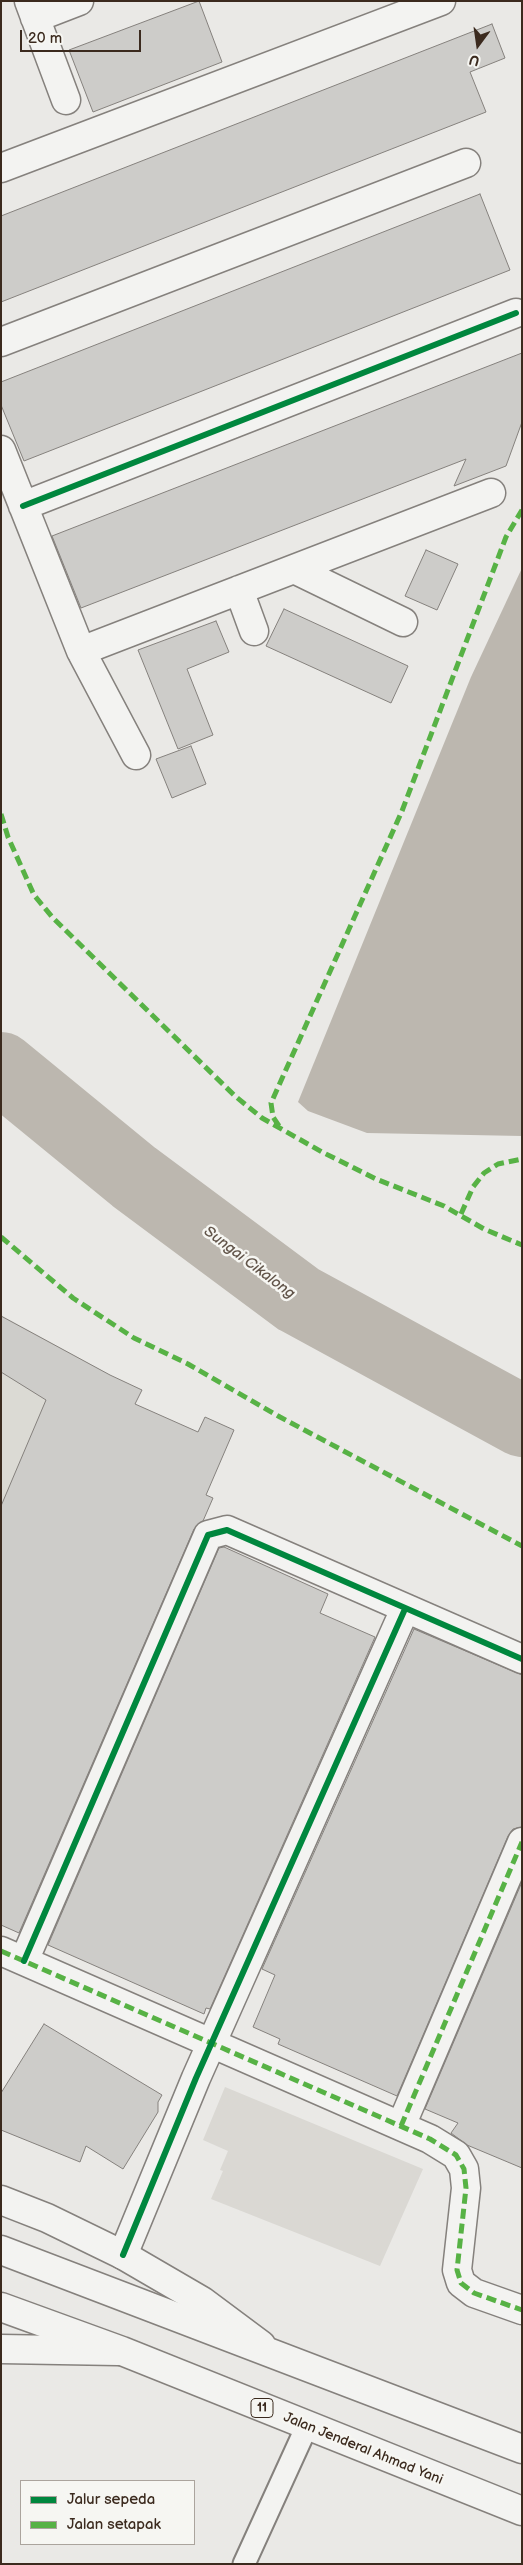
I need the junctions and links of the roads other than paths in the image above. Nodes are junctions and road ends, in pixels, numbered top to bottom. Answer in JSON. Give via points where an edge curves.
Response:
{"nodes":[{"id":1,"x":79,"y":1,"type":"edge"},
{"id":2,"x":441,"y":1,"type":"edge"},
{"id":3,"x":32,"y":10,"type":"edge"},
{"id":4,"x":66,"y":100,"type":"dead end"},
{"id":5,"x":466,"y":163,"type":"dead end"},
{"id":6,"x":1,"y":168,"type":"edge"},
{"id":7,"x":516,"y":312,"type":"dead end"},
{"id":8,"x":1,"y":342,"type":"edge"},
{"id":9,"x":1,"y":450,"type":"edge"},
{"id":10,"x":491,"y":493,"type":"dead end"},
{"id":11,"x":23,"y":506,"type":"junction"},
{"id":12,"x":294,"y":569,"type":"junction"},
{"id":13,"x":239,"y":590,"type":"junction"},
{"id":14,"x":404,"y":622,"type":"dead end"},
{"id":15,"x":254,"y":632,"type":"dead end"},
{"id":16,"x":81,"y":651,"type":"junction"},
{"id":17,"x":136,"y":755,"type":"dead end"},
{"id":18,"x":406,"y":1609,"type":"junction"},
{"id":19,"x":522,"y":1659,"type":"edge"},
{"id":20,"x":522,"y":1842,"type":"edge"},
{"id":21,"x":13,"y":1956,"type":"edge"},
{"id":22,"x":213,"y":2044,"type":"junction"},
{"id":23,"x":401,"y":2126,"type":"junction"},
{"id":24,"x":1,"y":2200,"type":"edge"},
{"id":25,"x":1,"y":2250,"type":"edge"},
{"id":26,"x":123,"y":2255,"type":"junction"},
{"id":27,"x":1,"y":2307,"type":"edge"},
{"id":28,"x":522,"y":2310,"type":"edge"},
{"id":29,"x":1,"y":2349,"type":"edge"},
{"id":30,"x":122,"y":2351,"type":"junction"},
{"id":31,"x":270,"y":2352,"type":"junction"},
{"id":32,"x":307,"y":2426,"type":"junction"},
{"id":33,"x":522,"y":2449,"type":"edge"},
{"id":34,"x":516,"y":2512,"type":"edge"},
{"id":35,"x":244,"y":2564,"type":"edge"}],
"edges":[{"from":1,"to":3,"type":"main road"},
{"from":2,"to":6,"type":"main road"},
{"from":3,"to":4,"type":"main road"},
{"from":5,"to":8,"type":"main road"},
{"from":7,"to":11,"type":"main road"},
{"from":9,"to":11,"type":"main road"},
{"from":10,"to":12,"type":"main road"},
{"from":11,"to":16,"type":"main road"},
{"from":12,"to":13,"type":"main road"},
{"from":12,"to":14,"type":"main road"},
{"from":13,"to":15,"type":"main road"},
{"from":13,"to":16,"type":"main road"},
{"from":16,"to":17,"type":"main road"},
{"from":18,"to":19,"type":"main road"},
{"from":18,"to":21,"type":"main road","via":[[227,1530],[208,1535]]},
{"from":18,"to":22,"type":"main road"},
{"from":20,"to":23,"type":"main road"},
{"from":21,"to":22,"type":"main road"},
{"from":22,"to":23,"type":"main road"},
{"from":22,"to":26,"type":"main road"},
{"from":23,"to":28,"type":"main road","via":[[456,2155],[464,2169],[466,2188],[457,2270],[461,2283],[474,2293]]},
{"from":24,"to":26,"type":"main road"},
{"from":25,"to":31,"type":"main road"},
{"from":26,"to":31,"type":"main road","via":[[202,2301]]},
{"from":27,"to":30,"type":"main road","name":"Jalan Jenderal Ahmad Yani","number":"11"},
{"from":29,"to":30,"type":"main road","name":"Jalan Jenderal Ahmad Yani"},
{"from":30,"to":32,"type":"main road","name":"Jalan Jenderal Ahmad Yani","number":"11"},
{"from":31,"to":33,"type":"main road"},
{"from":32,"to":34,"type":"main road","name":"Jalan Jenderal Ahmad Yani","number":"11"},
{"from":32,"to":35,"type":"lane"}]}
